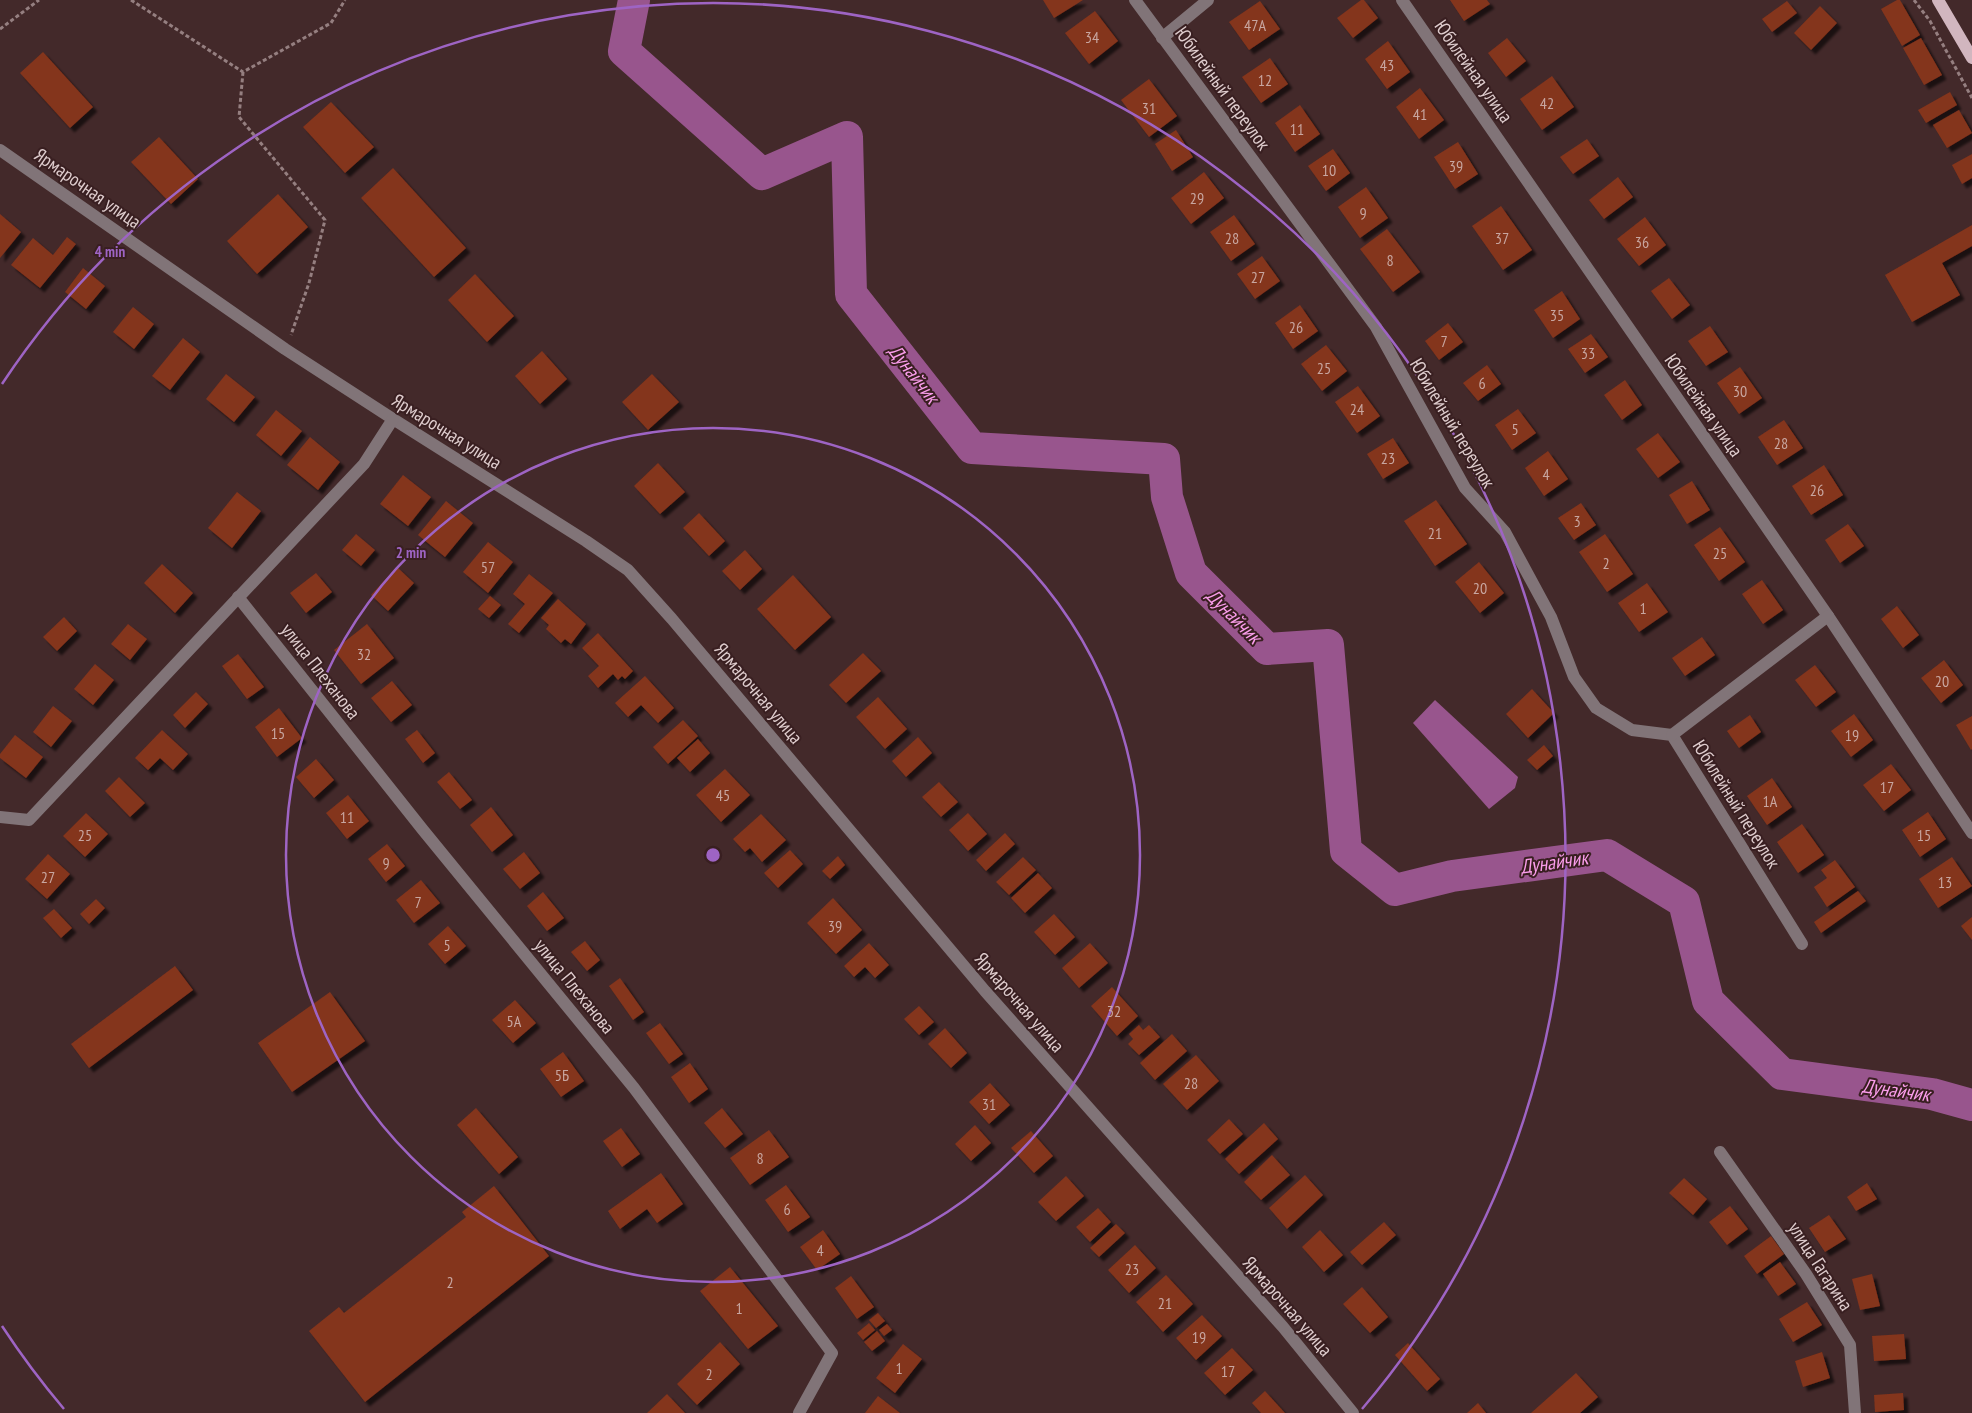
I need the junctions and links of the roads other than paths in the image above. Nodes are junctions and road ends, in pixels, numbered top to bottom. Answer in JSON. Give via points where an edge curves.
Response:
{"nodes":[{"id":1,"x":1135,"y":0,"type":"edge"},
{"id":2,"x":1208,"y":0,"type":"edge"},
{"id":3,"x":1402,"y":0,"type":"edge"},
{"id":4,"x":1938,"y":0,"type":"edge"},
{"id":5,"x":1162,"y":38,"type":"junction"},
{"id":6,"x":1972,"y":58,"type":"edge"},
{"id":7,"x":0,"y":150,"type":"edge"},
{"id":8,"x":393,"y":419,"type":"junction"},
{"id":9,"x":238,"y":597,"type":"junction"},
{"id":10,"x":1828,"y":616,"type":"junction"},
{"id":11,"x":1672,"y":735,"type":"junction"},
{"id":12,"x":0,"y":817,"type":"edge"},
{"id":13,"x":1972,"y":833,"type":"edge"},
{"id":14,"x":1802,"y":944,"type":"dead end"},
{"id":15,"x":1720,"y":1152,"type":"dead end"},
{"id":16,"x":799,"y":1413,"type":"edge"},
{"id":17,"x":1353,"y":1413,"type":"edge"},
{"id":18,"x":1855,"y":1413,"type":"edge"}],
"edges":[{"from":1,"to":5,"type":"street","name":"Юбилейный переулок"},
{"from":2,"to":5,"type":"street"},
{"from":3,"to":10,"type":"street","name":"Юбилейная улица"},
{"from":4,"to":6,"type":"main road"},
{"from":5,"to":11,"type":"street","name":"Юбилейный переулок","via":[[1376,327],[1465,488],[1505,532],[1551,616],[1574,677],[1596,708],[1632,730]]},
{"from":7,"to":8,"type":"street","name":"Ярмарочная улица","via":[[285,349]]},
{"from":8,"to":9,"type":"street","via":[[364,464]]},
{"from":8,"to":17,"type":"street","name":"Ярмарочная улица","via":[[628,570],[985,991],[1283,1327]]},
{"from":9,"to":12,"type":"street","via":[[29,820]]},
{"from":9,"to":16,"type":"street","name":"улица Плеханова","via":[[634,1088],[832,1353]]},
{"from":10,"to":11,"type":"street"},
{"from":10,"to":13,"type":"street","name":"Юбилейная улица"},
{"from":11,"to":14,"type":"street","name":"Юбилейный переулок"},
{"from":15,"to":18,"type":"street","name":"улица Гагарина","via":[[1806,1274],[1850,1345]]}]}
